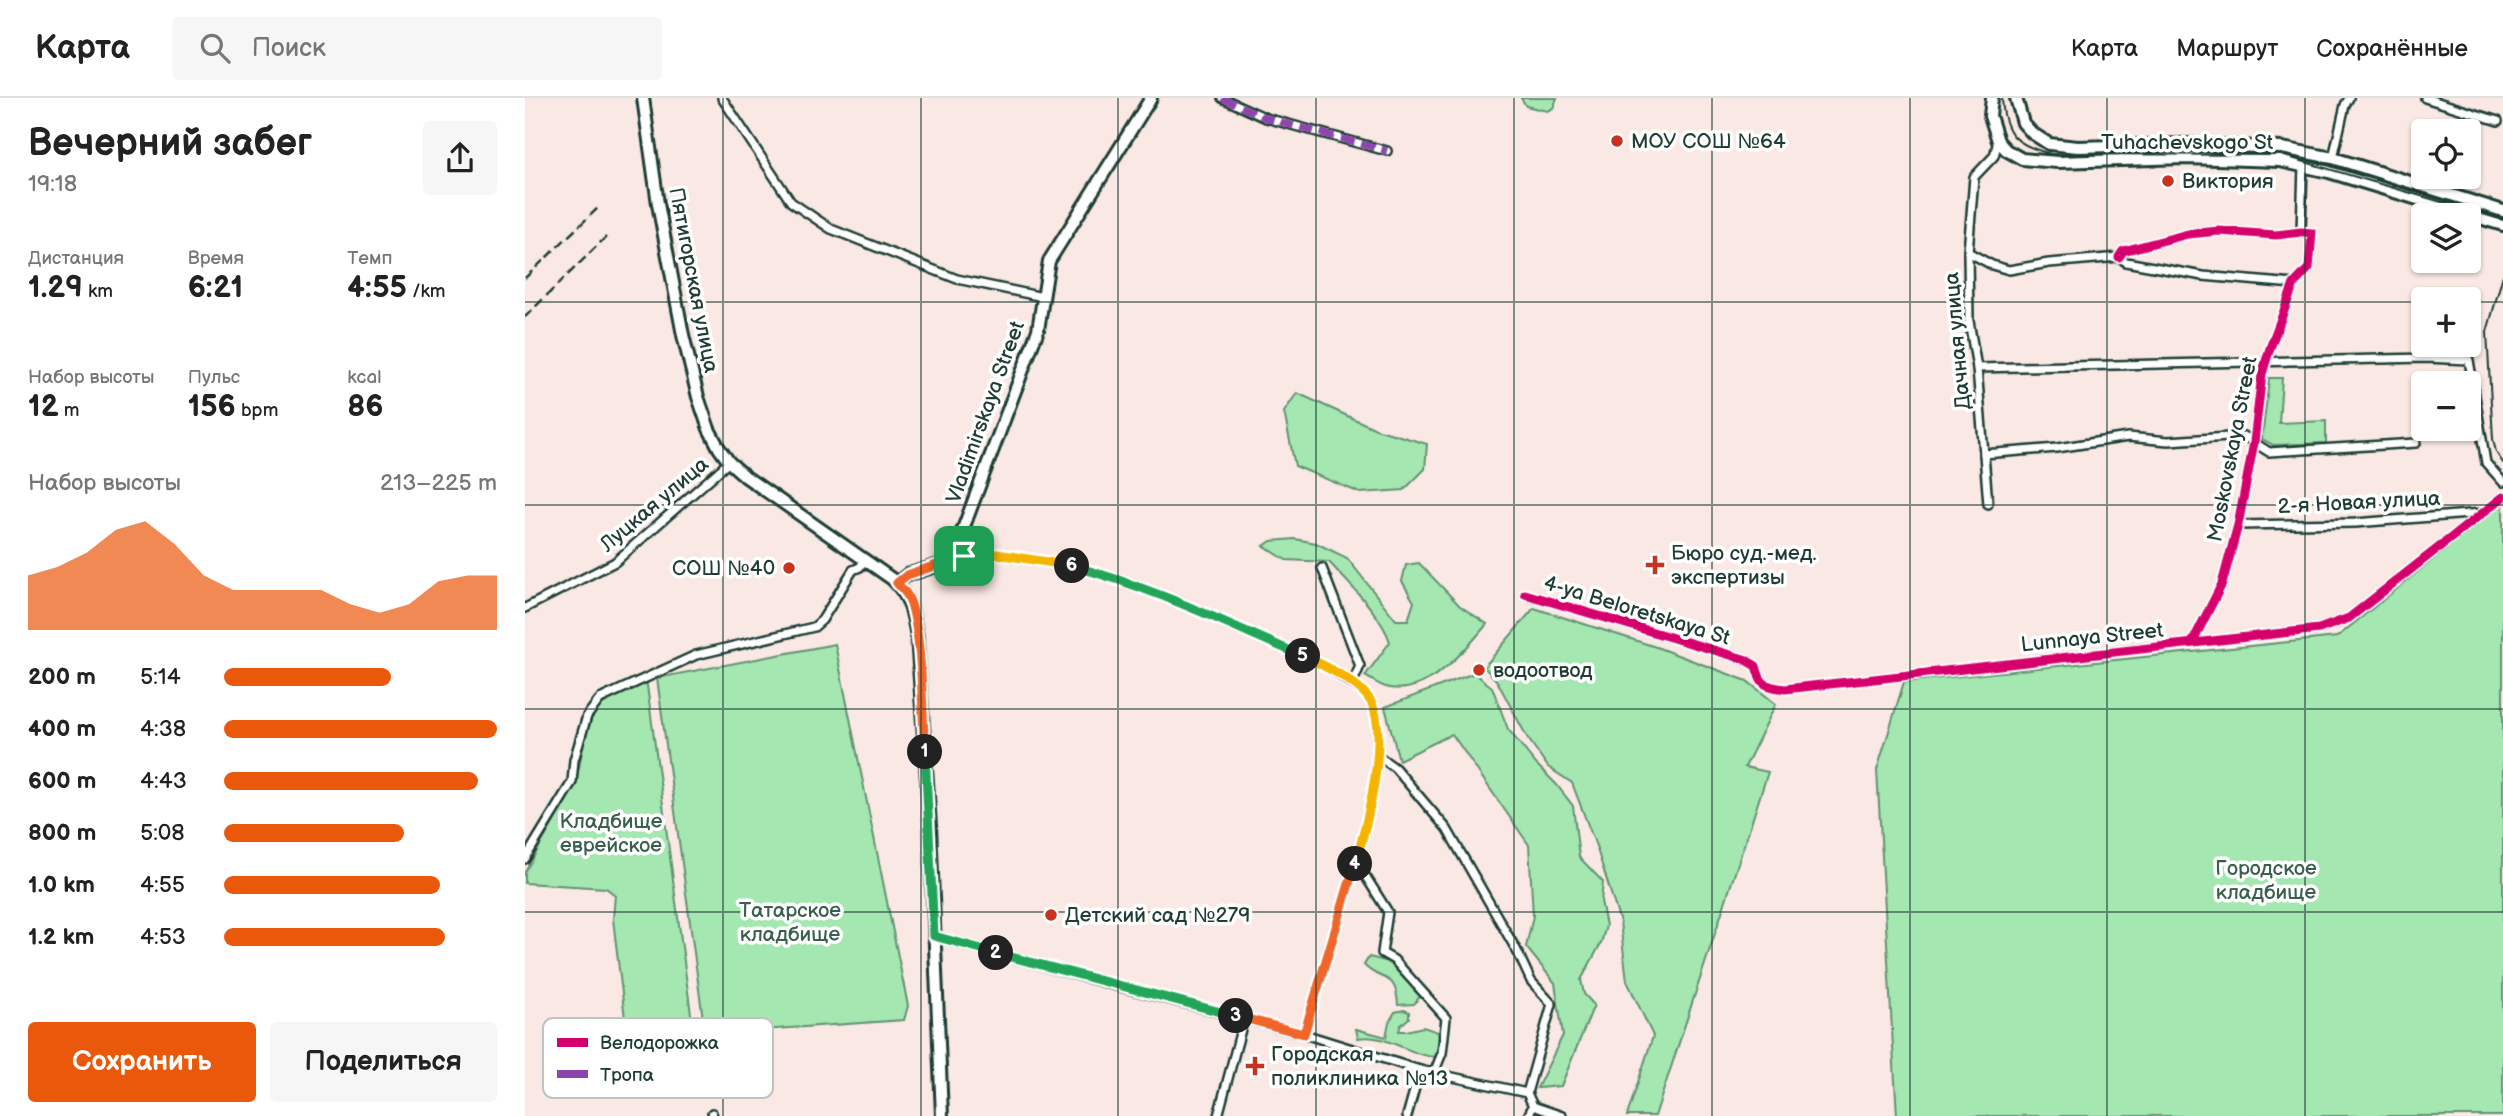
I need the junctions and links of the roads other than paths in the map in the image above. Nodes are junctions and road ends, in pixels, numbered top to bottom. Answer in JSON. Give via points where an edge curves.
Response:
{"nodes":[{"id":1,"x":643,"y":98,"type":"edge"},
{"id":2,"x":722,"y":98,"type":"edge"},
{"id":3,"x":1151,"y":98,"type":"edge"},
{"id":4,"x":1221,"y":98,"type":"edge"},
{"id":5,"x":1992,"y":98,"type":"edge"},
{"id":6,"x":2016,"y":98,"type":"edge"},
{"id":7,"x":2349,"y":98,"type":"edge"},
{"id":8,"x":2425,"y":98,"type":"edge"},
{"id":9,"x":2498,"y":121,"type":"dead end"},
{"id":10,"x":1998,"y":141,"type":"junction"},
{"id":11,"x":1387,"y":151,"type":"dead end"},
{"id":12,"x":2333,"y":159,"type":"junction"},
{"id":13,"x":2303,"y":165,"type":"junction"},
{"id":14,"x":2503,"y":211,"type":"edge"},
{"id":15,"x":2503,"y":225,"type":"edge"},
{"id":16,"x":2301,"y":232,"type":"junction"},
{"id":17,"x":1968,"y":252,"type":"junction"},
{"id":18,"x":2119,"y":257,"type":"junction"},
{"id":19,"x":2294,"y":284,"type":"junction"},
{"id":20,"x":1043,"y":297,"type":"junction"},
{"id":21,"x":2265,"y":363,"type":"junction"},
{"id":22,"x":1977,"y":368,"type":"junction"},
{"id":23,"x":2254,"y":442,"type":"junction"},
{"id":24,"x":2416,"y":443,"type":"dead end"},
{"id":25,"x":1984,"y":454,"type":"junction"},
{"id":26,"x":729,"y":462,"type":"junction"},
{"id":27,"x":2503,"y":482,"type":"edge"},
{"id":28,"x":2503,"y":497,"type":"edge"},
{"id":29,"x":1989,"y":504,"type":"dead end"},
{"id":30,"x":2482,"y":513,"type":"junction"},
{"id":31,"x":2238,"y":525,"type":"junction"},
{"id":32,"x":964,"y":556,"type":"junction"},
{"id":33,"x":865,"y":559,"type":"junction"},
{"id":34,"x":1322,"y":568,"type":"dead end"},
{"id":35,"x":897,"y":583,"type":"junction"},
{"id":36,"x":1525,"y":594,"type":"dead end"},
{"id":37,"x":525,"y":608,"type":"edge"},
{"id":38,"x":2192,"y":643,"type":"junction"},
{"id":39,"x":1352,"y":684,"type":"junction"},
{"id":40,"x":1767,"y":686,"type":"joint"},
{"id":41,"x":1377,"y":755,"type":"junction"},
{"id":42,"x":525,"y":859,"type":"edge"},
{"id":43,"x":1356,"y":861,"type":"junction"},
{"id":44,"x":934,"y":936,"type":"junction"},
{"id":45,"x":1244,"y":1018,"type":"junction"},
{"id":46,"x":1304,"y":1034,"type":"junction"},
{"id":47,"x":1420,"y":1070,"type":"junction"},
{"id":48,"x":1434,"y":1073,"type":"junction"},
{"id":49,"x":1527,"y":1093,"type":"junction"},
{"id":50,"x":1533,"y":1106,"type":"junction"},
{"id":51,"x":942,"y":1116,"type":"edge"},
{"id":52,"x":1217,"y":1116,"type":"edge"},
{"id":53,"x":1407,"y":1116,"type":"edge"},
{"id":54,"x":1528,"y":1116,"type":"edge"},
{"id":55,"x":1562,"y":1116,"type":"edge"}],
"edges":[{"from":1,"to":26,"type":"main road","name":"Пятигорская улица","via":[[683,335],[709,429]]},
{"from":2,"to":20,"type":"street","via":[[791,202],[831,229],[957,279]]},
{"from":3,"to":20,"type":"main road","name":"Vladimirskaya Street","via":[[1049,261]]},
{"from":4,"to":11,"type":"street","via":[[1266,118]]},
{"from":5,"to":10,"type":"main road","via":[[1990,116]]},
{"from":6,"to":12,"type":"main road","name":"Tuhachevskogo St","via":[[2023,123],[2049,144],[2259,146]]},
{"from":7,"to":12,"type":"street"},
{"from":8,"to":9,"type":"street"},
{"from":10,"to":13,"type":"main road","name":"Tuhachevskogo St","via":[[2014,155],[2042,162],[2200,159]]},
{"from":10,"to":17,"type":"street","name":"Дачная улица","via":[[1994,156],[1974,177]]},
{"from":12,"to":14,"type":"main road","name":"Tuhachevskogo St"},
{"from":13,"to":15,"type":"main road","name":"Tuhachevskogo St"},
{"from":13,"to":16,"type":"street","name":"Moskovskaya Street"},
{"from":16,"to":18,"type":"street","via":[[2188,234],[2123,251]]},
{"from":16,"to":19,"type":"street","name":"Moskovskaya Street","via":[[2312,233],[2309,268]]},
{"from":17,"to":18,"type":"street","via":[[2009,270]]},
{"from":17,"to":22,"type":"street","name":"Дачная улица","via":[[1969,321]]},
{"from":18,"to":19,"type":"street","via":[[2203,276]]},
{"from":19,"to":21,"type":"street","name":"Moskovskaya Street"},
{"from":20,"to":32,"type":"main road","name":"Vladimirskaya Street","via":[[1038,330],[960,537]]},
{"from":21,"to":22,"type":"street"},
{"from":21,"to":23,"type":"street","name":"Moskovskaya Street"},
{"from":21,"to":27,"type":"street","via":[[2469,360],[2486,463]]},
{"from":22,"to":25,"type":"street","name":"Дачная улица"},
{"from":23,"to":24,"type":"street","via":[[2269,452]]},
{"from":23,"to":25,"type":"street","via":[[2244,436],[2168,441],[2128,437]]},
{"from":23,"to":31,"type":"street","name":"Moskovskaya Street"},
{"from":25,"to":29,"type":"street","name":"Дачная улица"},
{"from":26,"to":33,"type":"main road","name":"Пятигорская улица"},
{"from":26,"to":37,"type":"street","name":"Луцкая улица","via":[[615,562]]},
{"from":28,"to":30,"type":"street","name":"Lunnaya Street"},
{"from":30,"to":31,"type":"street","name":"2-я Новая улица","via":[[2355,523]]},
{"from":30,"to":38,"type":"street","name":"Lunnaya Street","via":[[2349,618],[2319,629]]},
{"from":31,"to":38,"type":"street","name":"Moskovskaya Street","via":[[2222,584]]},
{"from":32,"to":35,"type":"main road","via":[[907,575]]},
{"from":32,"to":39,"type":"street","via":[[997,554],[1074,566],[1128,583],[1317,662]]},
{"from":33,"to":35,"type":"main road","name":"Пятигорская улица"},
{"from":33,"to":42,"type":"street","via":[[814,627],[696,655],[600,699],[587,716],[572,782]]},
{"from":34,"to":39,"type":"street","via":[[1360,666]]},
{"from":35,"to":44,"type":"main road","via":[[913,610],[917,637]]},
{"from":36,"to":40,"type":"street","name":"4-ya Beloretskaya St","via":[[1744,659],[1756,666]]},
{"from":38,"to":40,"type":"street","name":"Lunnaya Street","via":[[1785,689]]},
{"from":39,"to":41,"type":"street","via":[[1368,696],[1375,713]]},
{"from":41,"to":43,"type":"street"},
{"from":41,"to":49,"type":"street","via":[[1395,768],[1447,830],[1531,981],[1552,1004]]},
{"from":43,"to":46,"type":"street"},
{"from":43,"to":48,"type":"street","via":[[1388,912],[1382,953],[1394,960],[1446,1018],[1442,1053]]},
{"from":44,"to":45,"type":"street"},
{"from":44,"to":51,"type":"main road"},
{"from":45,"to":46,"type":"street"},
{"from":45,"to":52,"type":"street"},
{"from":46,"to":47,"type":"street"},
{"from":47,"to":48,"type":"street"},
{"from":47,"to":53,"type":"street"},
{"from":48,"to":49,"type":"street"},
{"from":49,"to":50,"type":"street"},
{"from":50,"to":54,"type":"street"},
{"from":50,"to":55,"type":"street"}]}
